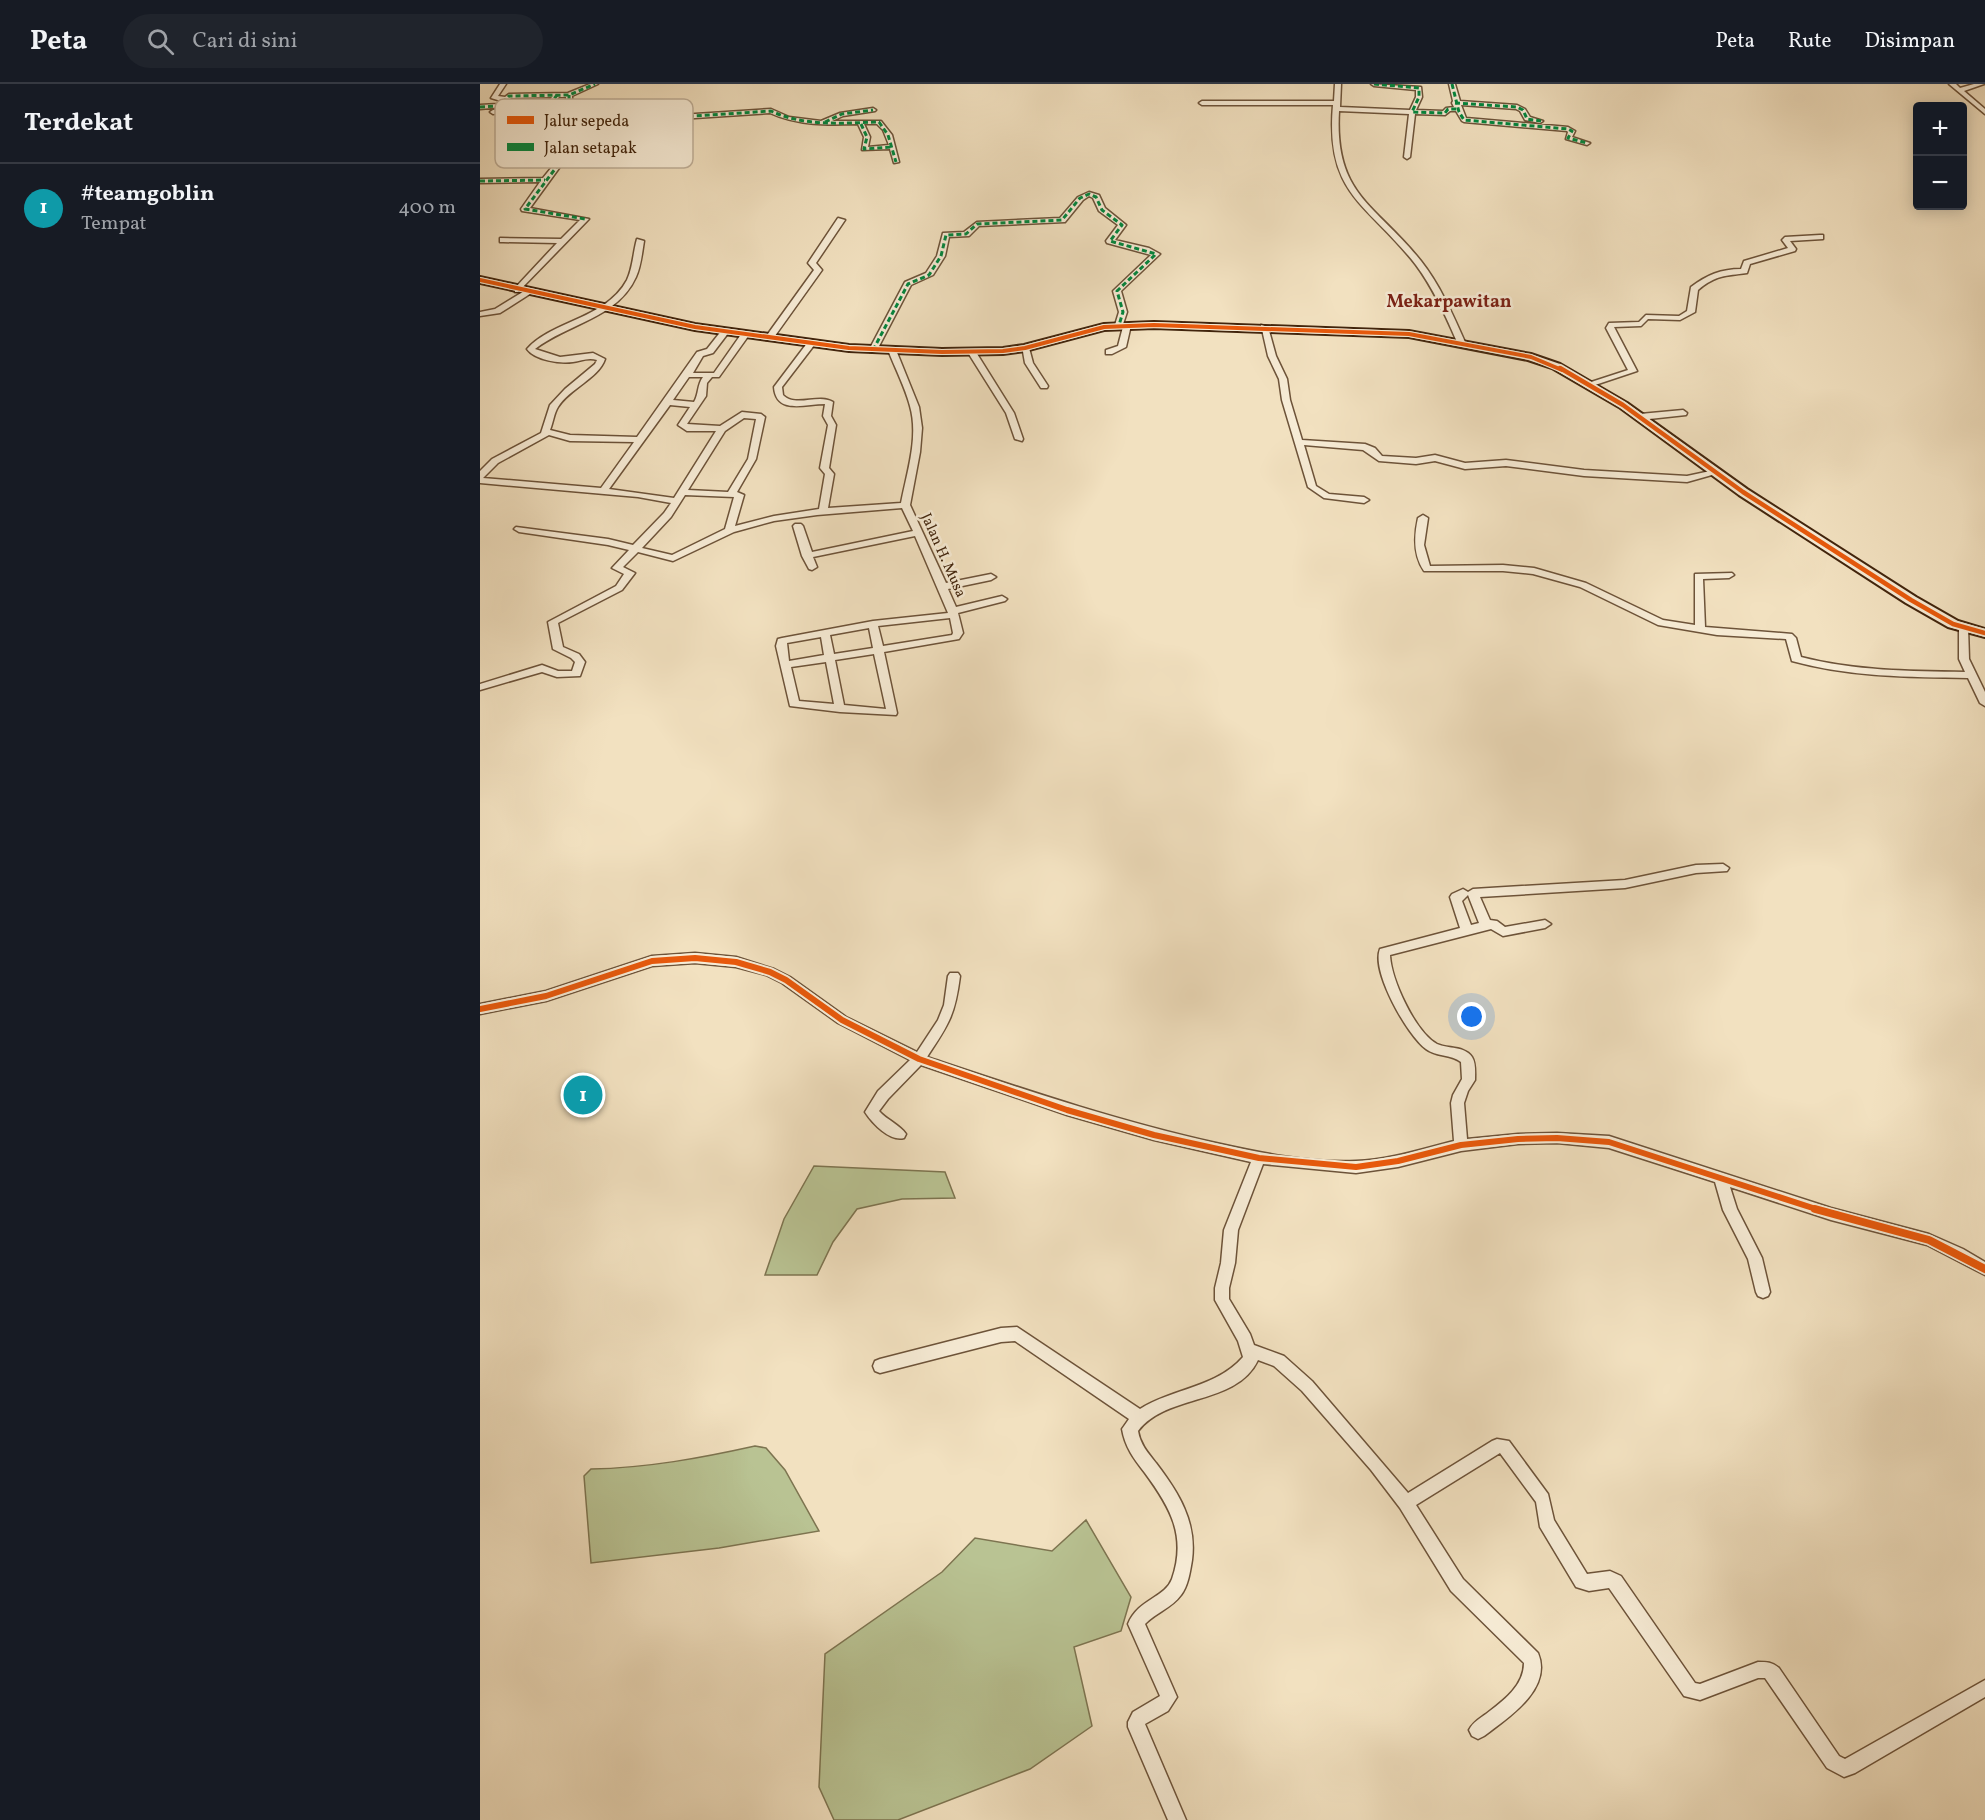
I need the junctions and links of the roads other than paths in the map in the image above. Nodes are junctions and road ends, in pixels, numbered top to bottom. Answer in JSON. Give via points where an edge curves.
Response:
{"nodes":[{"id":1,"x":503,"y":84,"type":"edge"},
{"id":2,"x":595,"y":84,"type":"edge"},
{"id":3,"x":1338,"y":84,"type":"edge"},
{"id":4,"x":1374,"y":84,"type":"edge"},
{"id":5,"x":1452,"y":84,"type":"edge"},
{"id":6,"x":1952,"y":84,"type":"edge"},
{"id":7,"x":1982,"y":84,"type":"edge"},
{"id":8,"x":1960,"y":90,"type":"junction"},
{"id":9,"x":557,"y":95,"type":"junction"},
{"id":10,"x":569,"y":95,"type":"junction"},
{"id":11,"x":505,"y":99,"type":"joint"},
{"id":12,"x":554,"y":99,"type":"edge"},
{"id":13,"x":569,"y":99,"type":"edge"},
{"id":14,"x":1202,"y":103,"type":"dead end"},
{"id":15,"x":480,"y":106,"type":"edge"},
{"id":16,"x":1336,"y":106,"type":"junction"},
{"id":17,"x":1457,"y":106,"type":"junction"},
{"id":18,"x":495,"y":107,"type":"joint"},
{"id":19,"x":873,"y":110,"type":"dead end"},
{"id":20,"x":495,"y":112,"type":"edge"},
{"id":21,"x":1412,"y":112,"type":"junction"},
{"id":22,"x":1985,"y":112,"type":"edge"},
{"id":23,"x":693,"y":115,"type":"edge"},
{"id":24,"x":823,"y":123,"type":"junction"},
{"id":25,"x":861,"y":124,"type":"junction"},
{"id":26,"x":1546,"y":127,"type":"junction"},
{"id":27,"x":888,"y":135,"type":"junction"},
{"id":28,"x":867,"y":137,"type":"junction"},
{"id":29,"x":1587,"y":143,"type":"dead end"},
{"id":30,"x":892,"y":147,"type":"junction"},
{"id":31,"x":1407,"y":157,"type":"dead end"},
{"id":32,"x":896,"y":162,"type":"dead end"},
{"id":33,"x":555,"y":168,"type":"edge"},
{"id":34,"x":545,"y":180,"type":"junction"},
{"id":35,"x":480,"y":181,"type":"edge"},
{"id":36,"x":842,"y":220,"type":"dead end"},
{"id":37,"x":1820,"y":237,"type":"dead end"},
{"id":38,"x":503,"y":240,"type":"dead end"},
{"id":39,"x":640,"y":241,"type":"dead end"},
{"id":40,"x":562,"y":242,"type":"junction"},
{"id":41,"x":482,"y":282,"type":"edge"},
{"id":42,"x":523,"y":291,"type":"junction"},
{"id":43,"x":603,"y":308,"type":"junction"},
{"id":44,"x":480,"y":314,"type":"edge"},
{"id":45,"x":1123,"y":325,"type":"junction"},
{"id":46,"x":1264,"y":327,"type":"junction"},
{"id":47,"x":725,"y":332,"type":"junction"},
{"id":48,"x":745,"y":335,"type":"junction"},
{"id":49,"x":769,"y":338,"type":"junction"},
{"id":50,"x":1461,"y":342,"type":"junction"},
{"id":51,"x":811,"y":344,"type":"junction"},
{"id":52,"x":1025,"y":348,"type":"junction"},
{"id":53,"x":873,"y":350,"type":"junction"},
{"id":54,"x":892,"y":350,"type":"junction"},
{"id":55,"x":971,"y":351,"type":"junction"},
{"id":56,"x":1109,"y":352,"type":"dead end"},
{"id":57,"x":687,"y":375,"type":"junction"},
{"id":58,"x":710,"y":376,"type":"junction"},
{"id":59,"x":1589,"y":384,"type":"junction"},
{"id":60,"x":1044,"y":386,"type":"dead end"},
{"id":61,"x":668,"y":402,"type":"junction"},
{"id":62,"x":696,"y":405,"type":"junction"},
{"id":63,"x":1683,"y":413,"type":"dead end"},
{"id":64,"x":1640,"y":417,"type":"junction"},
{"id":65,"x":722,"y":429,"type":"junction"},
{"id":66,"x":547,"y":432,"type":"junction"},
{"id":67,"x":1018,"y":439,"type":"dead end"},
{"id":68,"x":641,"y":440,"type":"junction"},
{"id":69,"x":1298,"y":442,"type":"junction"},
{"id":70,"x":1715,"y":473,"type":"junction"},
{"id":71,"x":480,"y":476,"type":"edge"},
{"id":72,"x":480,"y":480,"type":"edge"},
{"id":73,"x":603,"y":491,"type":"junction"},
{"id":74,"x":684,"y":492,"type":"junction"},
{"id":75,"x":731,"y":494,"type":"junction"},
{"id":76,"x":1364,"y":500,"type":"dead end"},
{"id":77,"x":678,"y":501,"type":"junction"},
{"id":78,"x":905,"y":505,"type":"junction"},
{"id":79,"x":824,"y":510,"type":"junction"},
{"id":80,"x":1423,"y":518,"type":"dead end"},
{"id":81,"x":798,"y":526,"type":"dead end"},
{"id":82,"x":519,"y":529,"type":"dead end"},
{"id":83,"x":729,"y":530,"type":"junction"},
{"id":84,"x":918,"y":533,"type":"junction"},
{"id":85,"x":636,"y":548,"type":"junction"},
{"id":86,"x":807,"y":556,"type":"junction"},
{"id":87,"x":812,"y":567,"type":"dead end"},
{"id":88,"x":1729,"y":575,"type":"dead end"},
{"id":89,"x":991,"y":577,"type":"dead end"},
{"id":90,"x":942,"y":587,"type":"junction"},
{"id":91,"x":1002,"y":599,"type":"dead end"},
{"id":92,"x":953,"y":613,"type":"junction"},
{"id":93,"x":873,"y":624,"type":"junction"},
{"id":94,"x":1964,"y":629,"type":"junction"},
{"id":95,"x":1700,"y":630,"type":"junction"},
{"id":96,"x":825,"y":633,"type":"junction"},
{"id":97,"x":1985,"y":633,"type":"edge"},
{"id":98,"x":879,"y":650,"type":"junction"},
{"id":99,"x":829,"y":657,"type":"junction"},
{"id":100,"x":785,"y":665,"type":"junction"},
{"id":101,"x":1970,"y":675,"type":"junction"},
{"id":102,"x":480,"y":687,"type":"edge"},
{"id":103,"x":1985,"y":704,"type":"edge"},
{"id":104,"x":840,"y":709,"type":"junction"},
{"id":105,"x":1724,"y":868,"type":"dead end"},
{"id":106,"x":1463,"y":893,"type":"dead end"},
{"id":107,"x":1545,"y":924,"type":"dead end"},
{"id":108,"x":1486,"y":926,"type":"junction"},
{"id":109,"x":1467,"y":930,"type":"junction"},
{"id":110,"x":954,"y":976,"type":"dead end"},
{"id":111,"x":481,"y":1009,"type":"edge"},
{"id":112,"x":919,"y":1059,"type":"junction"},
{"id":113,"x":899,"y":1134,"type":"dead end"},
{"id":114,"x":1461,"y":1145,"type":"junction"},
{"id":115,"x":1259,"y":1158,"type":"junction"},
{"id":116,"x":1721,"y":1178,"type":"junction"},
{"id":117,"x":1985,"y":1269,"type":"edge"},
{"id":118,"x":1763,"y":1292,"type":"dead end"},
{"id":119,"x":1250,"y":1350,"type":"junction"},
{"id":120,"x":880,"y":1366,"type":"dead end"},
{"id":121,"x":1139,"y":1417,"type":"junction"},
{"id":122,"x":1406,"y":1503,"type":"junction"},
{"id":123,"x":1985,"y":1688,"type":"edge"},
{"id":124,"x":1478,"y":1730,"type":"dead end"},
{"id":125,"x":1177,"y":1820,"type":"edge"}],
"edges":[{"from":1,"to":11,"type":"street","via":[[494,98]]},
{"from":2,"to":10,"type":"street"},
{"from":3,"to":16,"type":"street"},
{"from":4,"to":21,"type":"street","via":[[1419,88]]},
{"from":5,"to":17,"type":"street"},
{"from":6,"to":8,"type":"street"},
{"from":7,"to":8,"type":"street"},
{"from":8,"to":22,"type":"street"},
{"from":9,"to":10,"type":"street"},
{"from":9,"to":11,"type":"street"},
{"from":9,"to":12,"type":"street"},
{"from":10,"to":13,"type":"street"},
{"from":14,"to":16,"type":"street"},
{"from":15,"to":18,"type":"street"},
{"from":16,"to":21,"type":"street"},
{"from":16,"to":50,"type":"street","via":[[1335,136],[1349,187],[1420,266]]},
{"from":17,"to":21,"type":"street","via":[[1445,113]]},
{"from":17,"to":26,"type":"street","via":[[1461,117],[1467,120]]},
{"from":17,"to":26,"type":"street","via":[[1517,107],[1527,119],[1544,122]]},
{"from":18,"to":20,"type":"street"},
{"from":19,"to":24,"type":"street","via":[[842,114]]},
{"from":21,"to":31,"type":"street"},
{"from":23,"to":24,"type":"street","via":[[771,111],[788,119]]},
{"from":24,"to":25,"type":"street"},
{"from":25,"to":27,"type":"street","via":[[881,122]]},
{"from":25,"to":28,"type":"street"},
{"from":26,"to":29,"type":"street","via":[[1570,129],[1568,138]]},
{"from":27,"to":28,"type":"street"},
{"from":27,"to":30,"type":"street"},
{"from":28,"to":30,"type":"street","via":[[864,149]]},
{"from":30,"to":32,"type":"street"},
{"from":33,"to":34,"type":"street"},
{"from":34,"to":35,"type":"street"},
{"from":34,"to":40,"type":"street","via":[[525,209],[585,219]]},
{"from":36,"to":49,"type":"street","via":[[812,263],[818,270]]},
{"from":37,"to":59,"type":"street","via":[[1788,239],[1792,249],[1746,263],[1745,270],[1710,276],[1694,289],[1691,311],[1682,318],[1646,317],[1641,324],[1611,326],[1633,371]]},
{"from":38,"to":40,"type":"street"},
{"from":39,"to":43,"type":"street","via":[[630,285]]},
{"from":40,"to":42,"type":"street"},
{"from":41,"to":42,"type":"street"},
{"from":42,"to":43,"type":"street"},
{"from":42,"to":44,"type":"street","via":[[497,311]]},
{"from":43,"to":47,"type":"street"},
{"from":43,"to":66,"type":"street","via":[[531,350],[567,360],[585,356],[601,359],[551,409]]},
{"from":45,"to":46,"type":"street"},
{"from":45,"to":52,"type":"street"},
{"from":45,"to":53,"type":"street","via":[[1117,291],[1156,254],[1110,241],[1122,225],[1089,194],[1077,200],[1069,216],[1062,220],[977,224],[966,234],[946,235],[935,267],[928,276],[908,284]]},
{"from":45,"to":56,"type":"street","via":[[1122,346]]},
{"from":46,"to":50,"type":"street","via":[[1409,334]]},
{"from":46,"to":69,"type":"street"},
{"from":47,"to":48,"type":"street"},
{"from":47,"to":57,"type":"street","via":[[710,351],[700,354]]},
{"from":48,"to":49,"type":"street"},
{"from":48,"to":58,"type":"street","via":[[717,374]]},
{"from":49,"to":51,"type":"street"},
{"from":50,"to":59,"type":"street","via":[[1541,360]]},
{"from":51,"to":53,"type":"street"},
{"from":51,"to":79,"type":"street","via":[[778,392],[788,403],[830,402],[827,416],[832,425],[824,468],[830,474]]},
{"from":52,"to":55,"type":"street"},
{"from":52,"to":60,"type":"street","via":[[1029,363]]},
{"from":53,"to":54,"type":"street"},
{"from":54,"to":55,"type":"street"},
{"from":54,"to":78,"type":"street","name":"Jalan H. Musa","via":[[915,406],[918,428]]},
{"from":55,"to":67,"type":"street","via":[[1010,413]]},
{"from":57,"to":58,"type":"street"},
{"from":57,"to":61,"type":"street"},
{"from":58,"to":62,"type":"street","via":[[703,383]]},
{"from":59,"to":64,"type":"street"},
{"from":61,"to":62,"type":"street"},
{"from":61,"to":68,"type":"street"},
{"from":62,"to":65,"type":"street","via":[[683,427]]},
{"from":63,"to":64,"type":"street"},
{"from":64,"to":70,"type":"street"},
{"from":65,"to":74,"type":"street"},
{"from":65,"to":75,"type":"street","via":[[742,415],[761,417],[752,459]]},
{"from":66,"to":68,"type":"street","via":[[564,437]]},
{"from":66,"to":71,"type":"street","via":[[495,460]]},
{"from":68,"to":73,"type":"street"},
{"from":69,"to":70,"type":"street","via":[[1355,445],[1372,450],[1378,458],[1416,462],[1436,458],[1465,466],[1506,463],[1584,473],[1687,479]]},
{"from":69,"to":76,"type":"street","via":[[1316,491]]},
{"from":70,"to":94,"type":"street","via":[[1851,563]]},
{"from":72,"to":73,"type":"street"},
{"from":73,"to":77,"type":"street"},
{"from":74,"to":75,"type":"street"},
{"from":74,"to":77,"type":"street"},
{"from":75,"to":83,"type":"street","via":[[740,496]]},
{"from":77,"to":85,"type":"street"},
{"from":78,"to":79,"type":"street"},
{"from":78,"to":84,"type":"street","name":"Jalan H. Musa"},
{"from":79,"to":83,"type":"street"},
{"from":80,"to":95,"type":"street","via":[[1420,540],[1425,568],[1534,571],[1584,585],[1661,623]]},
{"from":81,"to":86,"type":"street"},
{"from":82,"to":85,"type":"street"},
{"from":83,"to":85,"type":"street","via":[[673,558]]},
{"from":84,"to":86,"type":"street"},
{"from":84,"to":90,"type":"street","name":"Jalan H. Musa"},
{"from":85,"to":102,"type":"street","via":[[618,567],[630,573],[619,588],[554,622],[557,648],[575,656],[580,662],[578,670],[557,675],[542,668]]},
{"from":86,"to":87,"type":"street"},
{"from":88,"to":95,"type":"street","via":[[1698,576]]},
{"from":89,"to":90,"type":"street"},
{"from":90,"to":92,"type":"street","name":"Jalan H. Musa"},
{"from":91,"to":92,"type":"street"},
{"from":92,"to":93,"type":"street"},
{"from":92,"to":98,"type":"street","name":"Jalan H. Musa","via":[[958,633],[955,637]]},
{"from":93,"to":96,"type":"street"},
{"from":93,"to":98,"type":"street"},
{"from":94,"to":97,"type":"street"},
{"from":94,"to":101,"type":"street","via":[[1964,659]]},
{"from":95,"to":101,"type":"street","via":[[1788,636],[1796,659],[1821,666]]},
{"from":96,"to":99,"type":"street"},
{"from":96,"to":100,"type":"street","via":[[782,641]]},
{"from":98,"to":99,"type":"street"},
{"from":98,"to":104,"type":"street","via":[[892,713]]},
{"from":99,"to":100,"type":"street"},
{"from":99,"to":104,"type":"street"},
{"from":100,"to":104,"type":"street","via":[[794,704]]},
{"from":101,"to":103,"type":"street"},
{"from":105,"to":108,"type":"street","via":[[1696,869],[1625,884],[1473,893]]},
{"from":106,"to":109,"type":"street","via":[[1456,901]]},
{"from":107,"to":108,"type":"street","via":[[1503,932],[1495,924]]},
{"from":108,"to":109,"type":"street"},
{"from":109,"to":114,"type":"street","via":[[1386,950],[1383,955],[1396,995],[1423,1040],[1467,1060],[1469,1078],[1457,1096]]},
{"from":110,"to":112,"type":"street","via":[[944,1022]]},
{"from":111,"to":112,"type":"street","via":[[546,996],[652,961],[694,958],[736,962],[786,980],[842,1020]]},
{"from":112,"to":113,"type":"street","via":[[883,1095],[872,1112]]},
{"from":112,"to":115,"type":"street","via":[[1067,1110],[1154,1135]]},
{"from":114,"to":115,"type":"street","via":[[1356,1167]]},
{"from":114,"to":116,"type":"street","via":[[1557,1138],[1609,1142]]},
{"from":115,"to":119,"type":"street","via":[[1234,1222],[1222,1288],[1222,1300]]},
{"from":116,"to":117,"type":"street","via":[[1929,1240]]},
{"from":116,"to":118,"type":"street","via":[[1730,1210],[1755,1258]]},
{"from":119,"to":121,"type":"street","via":[[1251,1359],[1218,1386]]},
{"from":119,"to":122,"type":"street","via":[[1279,1361],[1307,1386]]},
{"from":120,"to":121,"type":"street","via":[[1017,1334]]},
{"from":121,"to":125,"type":"street","via":[[1130,1429],[1132,1442],[1177,1506],[1186,1526],[1187,1549],[1178,1584],[1136,1624],[1169,1696],[1166,1702],[1140,1716],[1137,1727]]},
{"from":122,"to":123,"type":"street","via":[[1497,1446],[1504,1446],[1543,1499],[1546,1522],[1582,1581],[1615,1582],[1690,1690],[1700,1692],[1758,1670],[1768,1670],[1833,1762],[1844,1768]]},
{"from":122,"to":124,"type":"street","via":[[1457,1585],[1532,1659],[1531,1676],[1525,1686]]}]}
